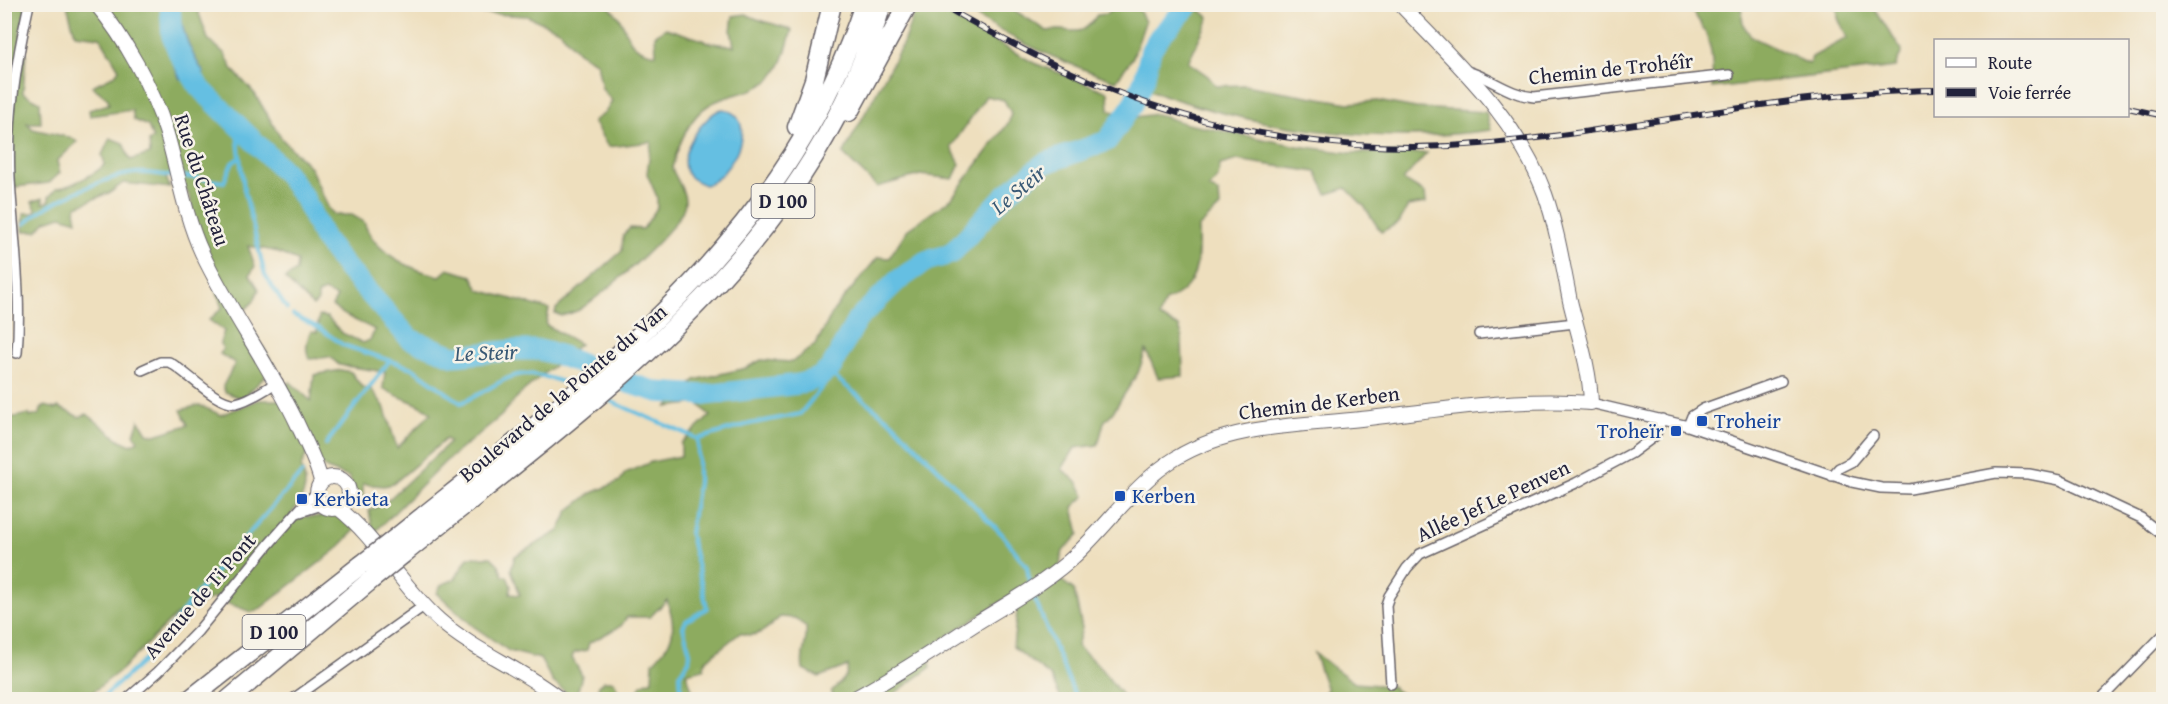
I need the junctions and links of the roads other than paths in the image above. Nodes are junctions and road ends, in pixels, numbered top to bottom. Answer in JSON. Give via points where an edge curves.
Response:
{"nodes":[{"id":1,"x":29,"y":4,"type":"edge"},
{"id":2,"x":96,"y":4,"type":"edge"},
{"id":3,"x":832,"y":4,"type":"edge"},
{"id":4,"x":864,"y":4,"type":"edge"},
{"id":5,"x":882,"y":4,"type":"edge"},
{"id":6,"x":1400,"y":4,"type":"edge"},
{"id":7,"x":908,"y":5,"type":"edge"},
{"id":8,"x":1467,"y":71,"type":"junction"},
{"id":9,"x":1729,"y":75,"type":"dead end"},
{"id":10,"x":759,"y":205,"type":"junction"},
{"id":11,"x":757,"y":240,"type":"junction"},
{"id":12,"x":1575,"y":323,"type":"junction"},
{"id":13,"x":1479,"y":334,"type":"dead end"},
{"id":14,"x":17,"y":353,"type":"dead end"},
{"id":15,"x":142,"y":370,"type":"dead end"},
{"id":16,"x":1781,"y":381,"type":"dead end"},
{"id":17,"x":278,"y":382,"type":"junction"},
{"id":18,"x":1591,"y":403,"type":"junction"},
{"id":19,"x":570,"y":409,"type":"junction"},
{"id":20,"x":1662,"y":418,"type":"junction"},
{"id":21,"x":1688,"y":426,"type":"junction"},
{"id":22,"x":1873,"y":436,"type":"dead end"},
{"id":23,"x":318,"y":464,"type":"junction"},
{"id":24,"x":1832,"y":476,"type":"junction"},
{"id":25,"x":335,"y":477,"type":"junction"},
{"id":26,"x":320,"y":493,"type":"junction"},
{"id":27,"x":343,"y":503,"type":"junction"},
{"id":28,"x":2163,"y":536,"type":"edge"},
{"id":29,"x":397,"y":548,"type":"junction"},
{"id":30,"x":366,"y":573,"type":"junction"},
{"id":31,"x":425,"y":605,"type":"junction"},
{"id":32,"x":2163,"y":634,"type":"edge"},
{"id":33,"x":1392,"y":684,"type":"dead end"},
{"id":34,"x":126,"y":699,"type":"edge"},
{"id":35,"x":189,"y":699,"type":"edge"},
{"id":36,"x":228,"y":699,"type":"edge"},
{"id":37,"x":292,"y":699,"type":"edge"},
{"id":38,"x":561,"y":699,"type":"edge"},
{"id":39,"x":851,"y":699,"type":"edge"},
{"id":40,"x":2100,"y":699,"type":"edge"}],
"edges":[{"from":1,"to":14,"type":"street","via":[[9,127],[20,295]]},
{"from":2,"to":17,"type":"street","name":"Rue du Château","via":[[118,34],[152,96],[203,255]]},
{"from":3,"to":10,"type":"highway","number":"D 100","via":[[809,96]]},
{"from":4,"to":10,"type":"highway","name":"Boulevard de la Pointe du Van","number":"D 100","via":[[810,124]]},
{"from":5,"to":11,"type":"highway","name":"Boulevard de la Pointe du Van","number":"D 100","via":[[860,66],[834,118]]},
{"from":6,"to":8,"type":"street"},
{"from":7,"to":11,"type":"highway","number":"D 100","via":[[854,105]]},
{"from":8,"to":9,"type":"street","name":"Chemin de Trohéîr","via":[[1513,94],[1534,97]]},
{"from":8,"to":12,"type":"street","via":[[1508,125],[1541,184]]},
{"from":10,"to":19,"type":"highway","name":"Boulevard de la Pointe du Van","number":"D 100","via":[[699,278]]},
{"from":11,"to":19,"type":"highway","name":"Boulevard de la Pointe du Van","number":"D 100","via":[[695,309],[637,365]]},
{"from":12,"to":13,"type":"street"},
{"from":12,"to":18,"type":"street"},
{"from":15,"to":17,"type":"street","via":[[169,362],[220,399],[232,403]]},
{"from":16,"to":21,"type":"street","via":[[1703,409],[1692,416]]},
{"from":17,"to":23,"type":"street","name":"Rue du Château"},
{"from":18,"to":20,"type":"street"},
{"from":18,"to":39,"type":"street","name":"Chemin de Kerben","via":[[1444,407],[1252,429],[1208,443],[1175,458],[1147,480],[1090,542],[1045,580]]},
{"from":19,"to":29,"type":"highway","name":"Boulevard de la Pointe du Van","number":"D 100"},
{"from":19,"to":29,"type":"highway","name":"Boulevard de la Pointe du Van","number":"D 100","via":[[517,441]]},
{"from":20,"to":21,"type":"street"},
{"from":20,"to":33,"type":"street","name":"Allée Jef Le Penven","via":[[1655,436],[1632,453],[1413,560],[1386,605]]},
{"from":21,"to":24,"type":"street"},
{"from":22,"to":24,"type":"street","via":[[1851,462]]},
{"from":23,"to":25,"type":"street","name":"Rue du Château"},
{"from":23,"to":26,"type":"street","name":"Rue du Château"},
{"from":24,"to":28,"type":"street","via":[[1866,486],[1903,489],[1996,473],[2045,477],[2075,486],[2141,518]]},
{"from":25,"to":26,"type":"street"},
{"from":25,"to":27,"type":"street","via":[[347,485]]},
{"from":26,"to":27,"type":"street","via":[[328,508]]},
{"from":26,"to":34,"type":"street","name":"Avenue de Ti Pont","via":[[306,501],[198,631]]},
{"from":27,"to":31,"type":"street"},
{"from":29,"to":30,"type":"highway","number":"D 100","bridge":true},
{"from":30,"to":35,"type":"highway","number":"D 100"},
{"from":30,"to":36,"type":"highway","number":"D 100"},
{"from":31,"to":37,"type":"street"},
{"from":31,"to":38,"type":"street","via":[[467,641]]},
{"from":32,"to":40,"type":"street"}]}
